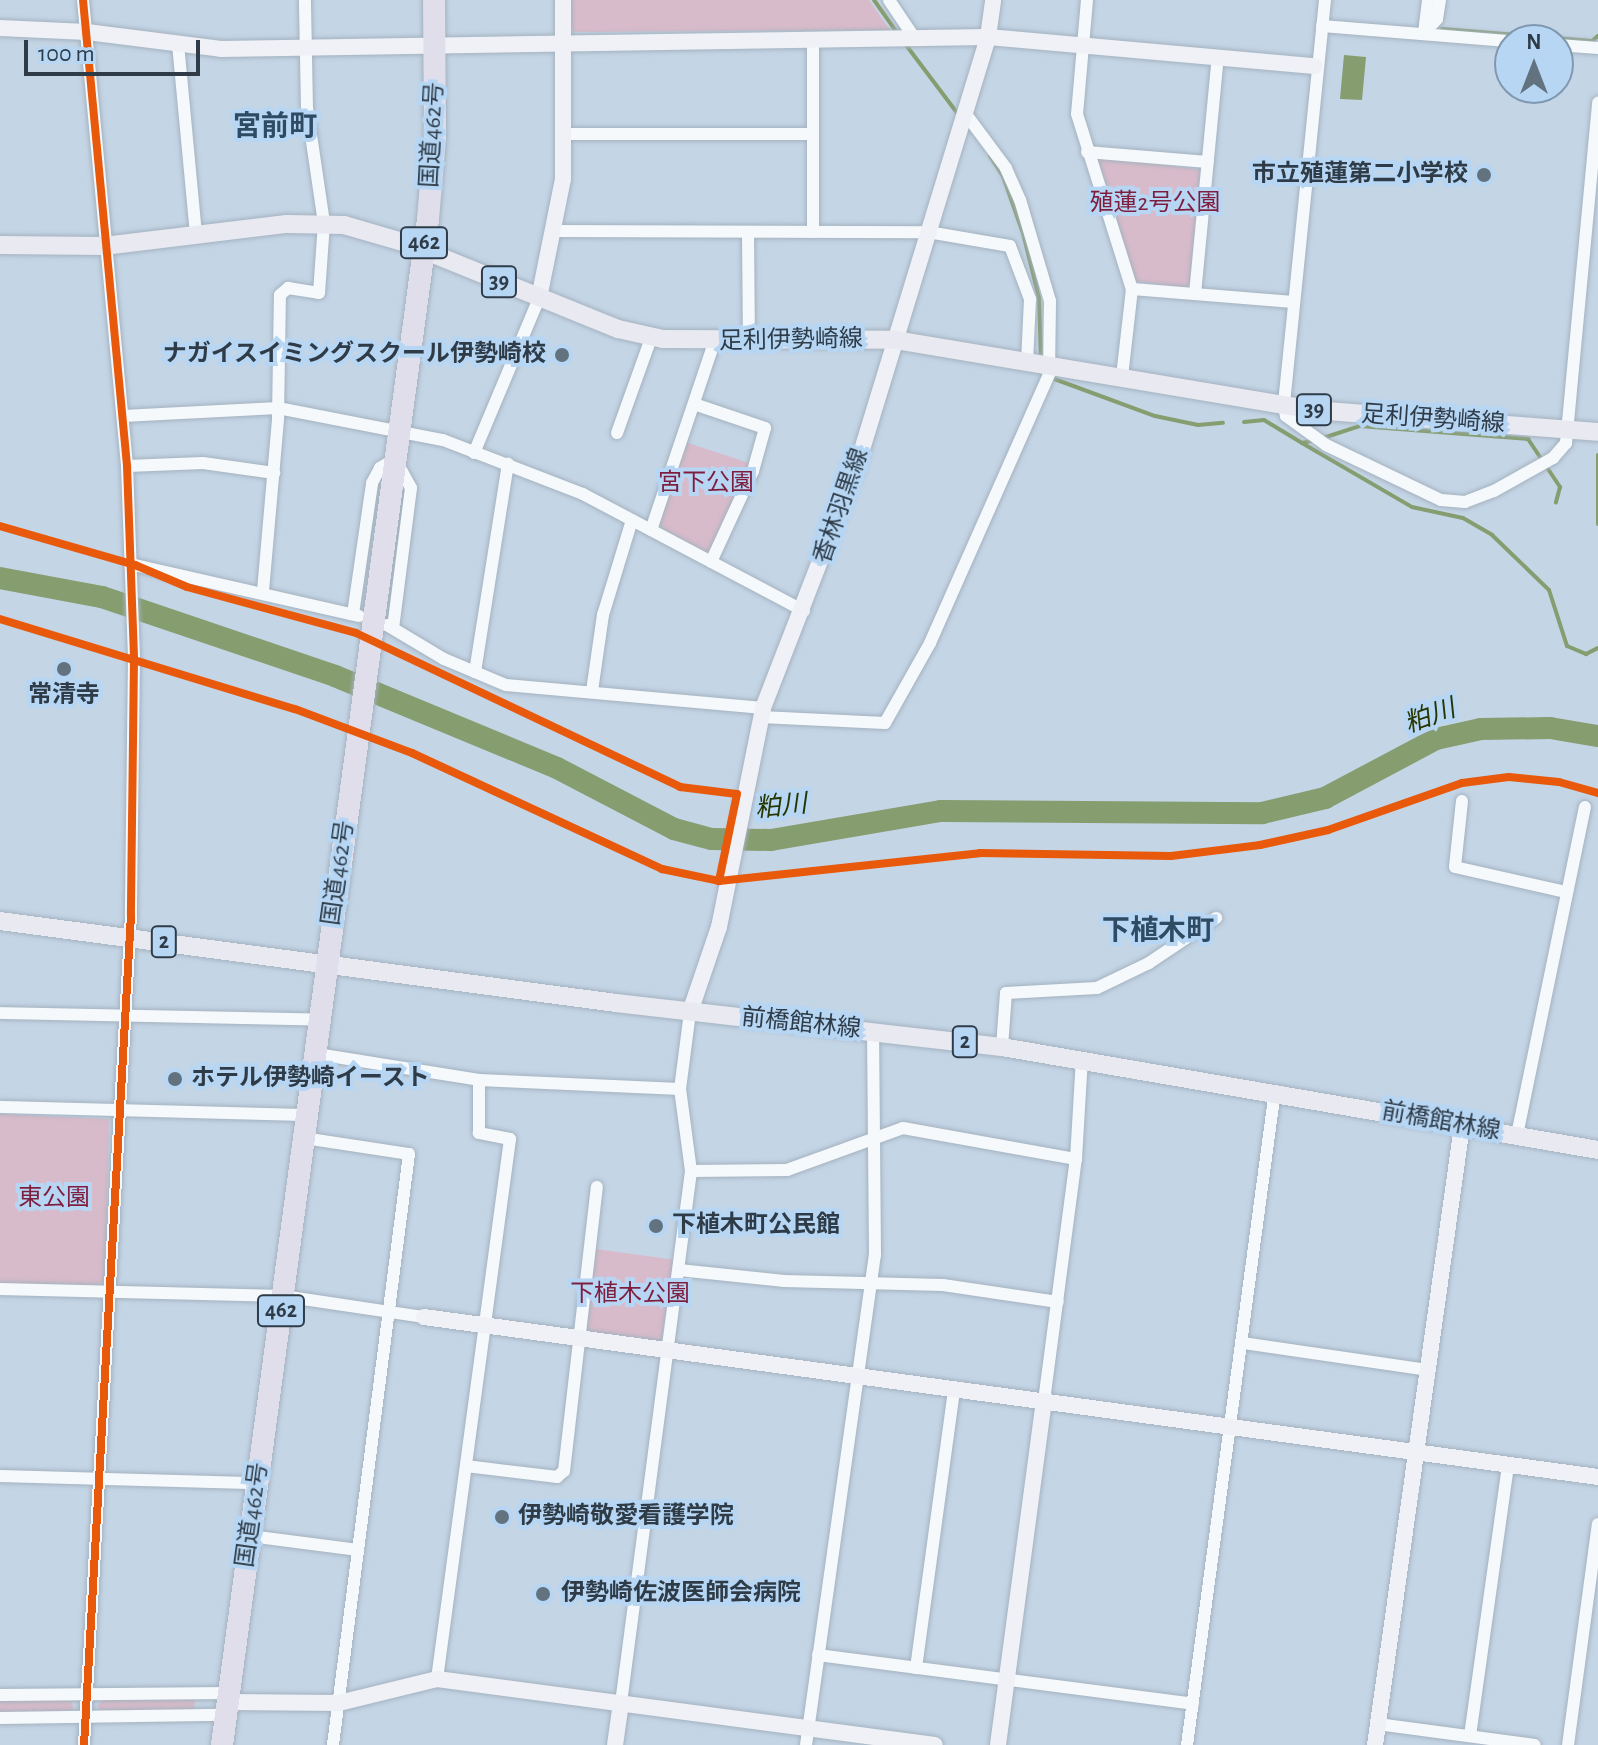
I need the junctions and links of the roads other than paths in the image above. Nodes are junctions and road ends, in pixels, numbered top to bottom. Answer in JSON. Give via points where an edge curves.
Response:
{"nodes":[{"id":1,"x":83,"y":0,"type":"edge"},
{"id":2,"x":305,"y":0,"type":"edge"},
{"id":3,"x":434,"y":0,"type":"edge"},
{"id":4,"x":563,"y":0,"type":"edge"},
{"id":5,"x":889,"y":0,"type":"edge"},
{"id":6,"x":993,"y":0,"type":"edge"},
{"id":7,"x":1087,"y":0,"type":"edge"},
{"id":8,"x":1325,"y":0,"type":"edge"},
{"id":9,"x":1428,"y":0,"type":"edge"},
{"id":10,"x":1440,"y":0,"type":"edge"},
{"id":11,"x":1322,"y":26,"type":"junction"},
{"id":12,"x":0,"y":28,"type":"edge"},
{"id":13,"x":87,"y":32,"type":"junction"},
{"id":14,"x":1424,"y":33,"type":"junction"},
{"id":15,"x":904,"y":37,"type":"junction"},
{"id":16,"x":988,"y":37,"type":"junction"},
{"id":17,"x":813,"y":38,"type":"junction"},
{"id":18,"x":1494,"y":40,"type":"edge"},
{"id":19,"x":564,"y":41,"type":"junction"},
{"id":20,"x":178,"y":44,"type":"junction"},
{"id":21,"x":436,"y":44,"type":"junction"},
{"id":22,"x":309,"y":45,"type":"junction"},
{"id":23,"x":1082,"y":46,"type":"junction"},
{"id":24,"x":1574,"y":46,"type":"edge"},
{"id":25,"x":1598,"y":48,"type":"edge"},
{"id":26,"x":1218,"y":57,"type":"junction"},
{"id":27,"x":1315,"y":66,"type":"junction"},
{"id":28,"x":1598,"y":102,"type":"edge"},
{"id":29,"x":963,"y":118,"type":"junction"},
{"id":30,"x":564,"y":134,"type":"junction"},
{"id":31,"x":813,"y":134,"type":"junction"},
{"id":32,"x":1087,"y":152,"type":"junction"},
{"id":33,"x":1208,"y":162,"type":"junction"},
{"id":34,"x":324,"y":223,"type":"junction"},
{"id":35,"x":553,"y":231,"type":"junction"},
{"id":36,"x":748,"y":232,"type":"junction"},
{"id":37,"x":813,"y":232,"type":"junction"},
{"id":38,"x":928,"y":232,"type":"junction"},
{"id":39,"x":196,"y":234,"type":"junction"},
{"id":40,"x":0,"y":245,"type":"edge"},
{"id":41,"x":104,"y":246,"type":"junction"},
{"id":42,"x":423,"y":250,"type":"junction"},
{"id":43,"x":1132,"y":289,"type":"junction"},
{"id":44,"x":1195,"y":294,"type":"junction"},
{"id":45,"x":539,"y":298,"type":"junction"},
{"id":46,"x":1293,"y":302,"type":"junction"},
{"id":47,"x":651,"y":338,"type":"junction"},
{"id":48,"x":896,"y":340,"type":"junction"},
{"id":49,"x":749,"y":342,"type":"junction"},
{"id":50,"x":714,"y":343,"type":"junction"},
{"id":51,"x":1042,"y":368,"type":"junction"},
{"id":52,"x":1122,"y":377,"type":"junction"},
{"id":53,"x":694,"y":404,"type":"junction"},
{"id":54,"x":1284,"y":406,"type":"junction"},
{"id":55,"x":278,"y":408,"type":"junction"},
{"id":56,"x":123,"y":416,"type":"junction"},
{"id":57,"x":1584,"y":431,"type":"edge"},
{"id":58,"x":399,"y":433,"type":"junction"},
{"id":59,"x":617,"y":433,"type":"dead end"},
{"id":60,"x":474,"y":453,"type":"junction"},
{"id":61,"x":395,"y":459,"type":"junction"},
{"id":62,"x":508,"y":464,"type":"junction"},
{"id":63,"x":127,"y":466,"type":"junction"},
{"id":64,"x":274,"y":473,"type":"junction"},
{"id":65,"x":632,"y":520,"type":"junction"},
{"id":66,"x":651,"y":530,"type":"junction"},
{"id":67,"x":711,"y":562,"type":"junction"},
{"id":68,"x":130,"y":568,"type":"junction"},
{"id":69,"x":263,"y":591,"type":"junction"},
{"id":70,"x":804,"y":611,"type":"junction"},
{"id":71,"x":475,"y":672,"type":"junction"},
{"id":72,"x":592,"y":691,"type":"junction"},
{"id":73,"x":762,"y":713,"type":"junction"},
{"id":74,"x":1462,"y":801,"type":"dead end"},
{"id":75,"x":1585,"y":807,"type":"dead end"},
{"id":76,"x":1566,"y":892,"type":"junction"},
{"id":77,"x":1216,"y":918,"type":"dead end"},
{"id":78,"x":0,"y":923,"type":"edge"},
{"id":79,"x":128,"y":938,"type":"junction"},
{"id":80,"x":327,"y":964,"type":"junction"},
{"id":81,"x":690,"y":1012,"type":"junction"},
{"id":82,"x":0,"y":1013,"type":"edge"},
{"id":83,"x":124,"y":1016,"type":"junction"},
{"id":84,"x":321,"y":1020,"type":"junction"},
{"id":85,"x":873,"y":1032,"type":"junction"},
{"id":86,"x":1002,"y":1047,"type":"junction"},
{"id":87,"x":317,"y":1054,"type":"junction"},
{"id":88,"x":1082,"y":1058,"type":"junction"},
{"id":89,"x":479,"y":1080,"type":"junction"},
{"id":90,"x":680,"y":1089,"type":"junction"},
{"id":91,"x":1275,"y":1091,"type":"junction"},
{"id":92,"x":0,"y":1107,"type":"edge"},
{"id":93,"x":119,"y":1109,"type":"junction"},
{"id":94,"x":307,"y":1115,"type":"junction"},
{"id":95,"x":1462,"y":1126,"type":"junction"},
{"id":96,"x":1517,"y":1135,"type":"junction"},
{"id":97,"x":876,"y":1137,"type":"junction"},
{"id":98,"x":304,"y":1138,"type":"junction"},
{"id":99,"x":1598,"y":1150,"type":"edge"},
{"id":100,"x":1076,"y":1159,"type":"junction"},
{"id":101,"x":691,"y":1171,"type":"junction"},
{"id":102,"x":597,"y":1187,"type":"dead end"},
{"id":103,"x":679,"y":1270,"type":"junction"},
{"id":104,"x":871,"y":1285,"type":"junction"},
{"id":105,"x":0,"y":1289,"type":"edge"},
{"id":106,"x":110,"y":1292,"type":"junction"},
{"id":107,"x":283,"y":1296,"type":"junction"},
{"id":108,"x":1058,"y":1302,"type":"junction"},
{"id":109,"x":389,"y":1311,"type":"junction"},
{"id":110,"x":424,"y":1317,"type":"joint"},
{"id":111,"x":485,"y":1325,"type":"junction"},
{"id":112,"x":579,"y":1338,"type":"junction"},
{"id":113,"x":1243,"y":1343,"type":"junction"},
{"id":114,"x":669,"y":1350,"type":"junction"},
{"id":115,"x":1428,"y":1370,"type":"junction"},
{"id":116,"x":855,"y":1375,"type":"junction"},
{"id":117,"x":954,"y":1389,"type":"junction"},
{"id":118,"x":1044,"y":1401,"type":"junction"},
{"id":119,"x":1231,"y":1426,"type":"junction"},
{"id":120,"x":1418,"y":1452,"type":"junction"},
{"id":121,"x":1508,"y":1464,"type":"junction"},
{"id":122,"x":466,"y":1466,"type":"junction"},
{"id":123,"x":0,"y":1476,"type":"edge"},
{"id":124,"x":1598,"y":1477,"type":"edge"},
{"id":125,"x":97,"y":1479,"type":"junction"},
{"id":126,"x":257,"y":1483,"type":"junction"},
{"id":127,"x":1598,"y":1524,"type":"edge"},
{"id":128,"x":250,"y":1536,"type":"junction"},
{"id":129,"x":358,"y":1550,"type":"junction"},
{"id":130,"x":1596,"y":1558,"type":"edge"},
{"id":131,"x":818,"y":1655,"type":"junction"},
{"id":132,"x":916,"y":1668,"type":"junction"},
{"id":133,"x":437,"y":1679,"type":"junction"},
{"id":134,"x":1006,"y":1681,"type":"junction"},
{"id":135,"x":0,"y":1695,"type":"edge"},
{"id":136,"x":87,"y":1695,"type":"junction"},
{"id":137,"x":228,"y":1703,"type":"junction"},
{"id":138,"x":339,"y":1703,"type":"junction"},
{"id":139,"x":621,"y":1703,"type":"junction"},
{"id":140,"x":1193,"y":1704,"type":"junction"},
{"id":141,"x":85,"y":1717,"type":"junction"},
{"id":142,"x":0,"y":1718,"type":"edge"},
{"id":143,"x":1378,"y":1724,"type":"junction"},
{"id":144,"x":809,"y":1728,"type":"junction"},
{"id":145,"x":1470,"y":1736,"type":"junction"},
{"id":146,"x":84,"y":1745,"type":"edge"},
{"id":147,"x":222,"y":1745,"type":"edge"},
{"id":148,"x":333,"y":1745,"type":"edge"},
{"id":149,"x":615,"y":1745,"type":"edge"},
{"id":150,"x":806,"y":1745,"type":"edge"},
{"id":151,"x":935,"y":1745,"type":"edge"},
{"id":152,"x":998,"y":1745,"type":"edge"},
{"id":153,"x":1187,"y":1745,"type":"edge"},
{"id":154,"x":1375,"y":1745,"type":"edge"},
{"id":155,"x":1535,"y":1745,"type":"edge"},
{"id":156,"x":1568,"y":1745,"type":"edge"}],
"edges":[{"from":1,"to":13,"type":"street"},
{"from":2,"to":22,"type":"street"},
{"from":3,"to":21,"type":"highway","name":"国道462号","number":"462"},
{"from":4,"to":19,"type":"street"},
{"from":5,"to":15,"type":"street"},
{"from":6,"to":16,"type":"street","name":"香林羽黒線"},
{"from":7,"to":23,"type":"street"},
{"from":8,"to":11,"type":"street"},
{"from":9,"to":14,"type":"street"},
{"from":10,"to":14,"type":"street","via":[[1437,19]]},
{"from":11,"to":14,"type":"street"},
{"from":11,"to":27,"type":"street"},
{"from":12,"to":13,"type":"street"},
{"from":13,"to":20,"type":"street"},
{"from":13,"to":41,"type":"street"},
{"from":14,"to":18,"type":"street"},
{"from":15,"to":16,"type":"street"},
{"from":15,"to":17,"type":"street"},
{"from":16,"to":23,"type":"street"},
{"from":16,"to":29,"type":"street","name":"香林羽黒線"},
{"from":17,"to":19,"type":"street"},
{"from":17,"to":31,"type":"street"},
{"from":19,"to":21,"type":"street"},
{"from":19,"to":30,"type":"street"},
{"from":20,"to":22,"type":"street","via":[[221,49]]},
{"from":20,"to":39,"type":"street"},
{"from":21,"to":22,"type":"street"},
{"from":21,"to":42,"type":"highway","name":"国道462号","number":"462","via":[[434,152]]},
{"from":22,"to":34,"type":"street","via":[[307,108]]},
{"from":23,"to":26,"type":"street"},
{"from":23,"to":32,"type":"street","via":[[1076,99]]},
{"from":24,"to":25,"type":"street"},
{"from":26,"to":27,"type":"street"},
{"from":26,"to":33,"type":"street"},
{"from":27,"to":46,"type":"street"},
{"from":28,"to":57,"type":"street"},
{"from":29,"to":38,"type":"street","name":"香林羽黒線"},
{"from":29,"to":51,"type":"street","via":[[1006,168],[1020,200],[1050,301]]},
{"from":30,"to":31,"type":"street"},
{"from":30,"to":35,"type":"street"},
{"from":31,"to":37,"type":"street"},
{"from":32,"to":33,"type":"street"},
{"from":32,"to":43,"type":"street"},
{"from":33,"to":44,"type":"street"},
{"from":34,"to":39,"type":"main road","name":"足利伊勢崎線","number":"39"},
{"from":34,"to":42,"type":"main road","name":"足利伊勢崎線","number":"39","via":[[359,228]]},
{"from":34,"to":55,"type":"street","via":[[319,293],[288,288],[280,295]]},
{"from":35,"to":36,"type":"street"},
{"from":35,"to":45,"type":"street"},
{"from":36,"to":37,"type":"street"},
{"from":36,"to":49,"type":"street"},
{"from":37,"to":38,"type":"street"},
{"from":38,"to":48,"type":"street","name":"香林羽黒線"},
{"from":38,"to":51,"type":"street","via":[[1010,246],[1016,252]]},
{"from":39,"to":41,"type":"main road","name":"足利伊勢崎線","number":"39"},
{"from":40,"to":41,"type":"main road","name":"足利伊勢崎線","number":"39"},
{"from":41,"to":56,"type":"street"},
{"from":42,"to":45,"type":"main road","name":"足利伊勢崎線","number":"39"},
{"from":42,"to":58,"type":"highway","name":"国道462号","number":"462"},
{"from":43,"to":44,"type":"street"},
{"from":43,"to":52,"type":"street"},
{"from":44,"to":46,"type":"street"},
{"from":45,"to":47,"type":"main road","name":"足利伊勢崎線","number":"39"},
{"from":45,"to":60,"type":"street"},
{"from":46,"to":54,"type":"street"},
{"from":47,"to":50,"type":"main road","name":"足利伊勢崎線","number":"39"},
{"from":47,"to":59,"type":"street"},
{"from":48,"to":49,"type":"main road","name":"足利伊勢崎線","number":"39"},
{"from":48,"to":51,"type":"main road","name":"足利伊勢崎線","number":"39"},
{"from":48,"to":70,"type":"street","name":"香林羽黒線","via":[[841,515]]},
{"from":49,"to":50,"type":"main road","name":"足利伊勢崎線","number":"39"},
{"from":50,"to":53,"type":"street"},
{"from":51,"to":52,"type":"main road","name":"足利伊勢崎線","number":"39"},
{"from":51,"to":73,"type":"street","via":[[930,643],[885,723]]},
{"from":52,"to":54,"type":"main road","name":"足利伊勢崎線","number":"39"},
{"from":53,"to":66,"type":"street"},
{"from":53,"to":67,"type":"street","via":[[765,428],[753,471]]},
{"from":54,"to":57,"type":"main road","name":"足利伊勢崎線","number":"39"},
{"from":54,"to":57,"type":"street","via":[[1286,416],[1326,445],[1441,500],[1465,502],[1553,458]]},
{"from":55,"to":56,"type":"street"},
{"from":55,"to":58,"type":"street"},
{"from":55,"to":64,"type":"street"},
{"from":56,"to":63,"type":"street"},
{"from":58,"to":60,"type":"street","via":[[443,440]]},
{"from":58,"to":61,"type":"highway","name":"国道462号","number":"462"},
{"from":60,"to":62,"type":"street"},
{"from":61,"to":69,"type":"street","via":[[375,475],[356,615]]},
{"from":61,"to":71,"type":"street","via":[[411,488],[390,627]]},
{"from":61,"to":80,"type":"highway","name":"国道462号","number":"462"},
{"from":62,"to":65,"type":"street","via":[[561,483]]},
{"from":62,"to":71,"type":"street"},
{"from":63,"to":64,"type":"street","via":[[203,463]]},
{"from":63,"to":68,"type":"street"},
{"from":64,"to":69,"type":"street"},
{"from":65,"to":66,"type":"street"},
{"from":65,"to":72,"type":"street","via":[[603,615]]},
{"from":66,"to":67,"type":"street"},
{"from":67,"to":70,"type":"street"},
{"from":68,"to":69,"type":"street"},
{"from":68,"to":79,"type":"street","via":[[134,658]]},
{"from":70,"to":73,"type":"street","name":"香林羽黒線"},
{"from":71,"to":72,"type":"street","via":[[506,685]]},
{"from":72,"to":73,"type":"street"},
{"from":73,"to":81,"type":"street","name":"香林羽黒線","via":[[719,930]]},
{"from":74,"to":76,"type":"street","via":[[1455,867]]},
{"from":75,"to":76,"type":"street"},
{"from":76,"to":96,"type":"street"},
{"from":77,"to":86,"type":"street","via":[[1149,963],[1097,988],[1006,993]]},
{"from":78,"to":79,"type":"main road","name":"前橋館林線","number":"2"},
{"from":79,"to":80,"type":"main road","name":"前橋館林線","number":"2"},
{"from":79,"to":83,"type":"street"},
{"from":80,"to":81,"type":"main road","name":"前橋館林線","number":"2"},
{"from":80,"to":84,"type":"highway","name":"国道462号","number":"462"},
{"from":81,"to":85,"type":"main road","name":"前橋館林線","number":"2"},
{"from":81,"to":90,"type":"street"},
{"from":82,"to":83,"type":"street"},
{"from":83,"to":84,"type":"street"},
{"from":83,"to":93,"type":"street"},
{"from":84,"to":87,"type":"highway","name":"国道462号","number":"462"},
{"from":85,"to":86,"type":"main road","name":"前橋館林線","number":"2"},
{"from":85,"to":97,"type":"street"},
{"from":86,"to":88,"type":"main road","name":"前橋館林線","number":"2"},
{"from":87,"to":89,"type":"street"},
{"from":87,"to":94,"type":"highway","name":"国道462号","number":"462"},
{"from":88,"to":91,"type":"main road","name":"前橋館林線","number":"2"},
{"from":88,"to":100,"type":"street"},
{"from":89,"to":90,"type":"street"},
{"from":89,"to":111,"type":"street","via":[[479,1133],[510,1139]]},
{"from":90,"to":101,"type":"street"},
{"from":91,"to":95,"type":"main road","name":"前橋館林線","number":"2"},
{"from":91,"to":113,"type":"street"},
{"from":92,"to":93,"type":"street"},
{"from":93,"to":94,"type":"street"},
{"from":93,"to":106,"type":"street"},
{"from":94,"to":98,"type":"highway","name":"国道462号","number":"462"},
{"from":95,"to":96,"type":"main road","name":"前橋館林線","number":"2"},
{"from":95,"to":115,"type":"street"},
{"from":96,"to":99,"type":"main road","name":"前橋館林線","number":"2"},
{"from":97,"to":100,"type":"street","via":[[903,1128]]},
{"from":97,"to":101,"type":"street","via":[[787,1170]]},
{"from":97,"to":104,"type":"street"},
{"from":98,"to":107,"type":"highway","name":"国道462号","number":"462"},
{"from":98,"to":109,"type":"street","via":[[409,1154]]},
{"from":100,"to":108,"type":"street"},
{"from":101,"to":103,"type":"street"},
{"from":102,"to":112,"type":"street"},
{"from":103,"to":104,"type":"street"},
{"from":103,"to":114,"type":"street"},
{"from":104,"to":108,"type":"street","via":[[943,1285]]},
{"from":104,"to":116,"type":"street"},
{"from":105,"to":106,"type":"street"},
{"from":106,"to":107,"type":"street"},
{"from":106,"to":125,"type":"street"},
{"from":107,"to":109,"type":"street"},
{"from":107,"to":126,"type":"highway","name":"国道462号","number":"462"},
{"from":108,"to":118,"type":"street"},
{"from":109,"to":110,"type":"street"},
{"from":109,"to":129,"type":"street"},
{"from":110,"to":111,"type":"street"},
{"from":111,"to":112,"type":"street"},
{"from":111,"to":122,"type":"street"},
{"from":112,"to":114,"type":"street"},
{"from":112,"to":122,"type":"street","via":[[564,1471],[557,1477]]},
{"from":113,"to":115,"type":"street"},
{"from":113,"to":119,"type":"street"},
{"from":114,"to":116,"type":"street"},
{"from":114,"to":139,"type":"street"},
{"from":115,"to":120,"type":"street"},
{"from":116,"to":117,"type":"street"},
{"from":116,"to":131,"type":"street"},
{"from":117,"to":118,"type":"street"},
{"from":117,"to":132,"type":"street"},
{"from":118,"to":119,"type":"street"},
{"from":118,"to":134,"type":"street"},
{"from":119,"to":120,"type":"street"},
{"from":119,"to":140,"type":"street"},
{"from":120,"to":121,"type":"street"},
{"from":120,"to":143,"type":"street"},
{"from":121,"to":124,"type":"street"},
{"from":121,"to":145,"type":"street"},
{"from":122,"to":133,"type":"street"},
{"from":123,"to":125,"type":"street"},
{"from":125,"to":126,"type":"street"},
{"from":125,"to":136,"type":"street"},
{"from":126,"to":128,"type":"highway","name":"国道462号","number":"462"},
{"from":127,"to":130,"type":"street"},
{"from":128,"to":129,"type":"street"},
{"from":128,"to":137,"type":"highway","name":"国道462号","number":"462"},
{"from":129,"to":138,"type":"street"},
{"from":130,"to":156,"type":"street"},
{"from":131,"to":132,"type":"street"},
{"from":131,"to":144,"type":"street"},
{"from":132,"to":134,"type":"street"},
{"from":133,"to":138,"type":"street"},
{"from":133,"to":139,"type":"street"},
{"from":134,"to":140,"type":"street"},
{"from":134,"to":152,"type":"street"},
{"from":135,"to":136,"type":"street"},
{"from":136,"to":137,"type":"street"},
{"from":136,"to":141,"type":"street"},
{"from":137,"to":138,"type":"street"},
{"from":137,"to":141,"type":"street"},
{"from":137,"to":147,"type":"highway","name":"国道462号","number":"462"},
{"from":138,"to":148,"type":"street"},
{"from":139,"to":144,"type":"street"},
{"from":139,"to":149,"type":"street"},
{"from":140,"to":153,"type":"street"},
{"from":141,"to":142,"type":"street"},
{"from":141,"to":146,"type":"street"},
{"from":143,"to":145,"type":"street"},
{"from":143,"to":154,"type":"street"},
{"from":144,"to":150,"type":"street"},
{"from":144,"to":151,"type":"street"},
{"from":145,"to":155,"type":"street"}]}
